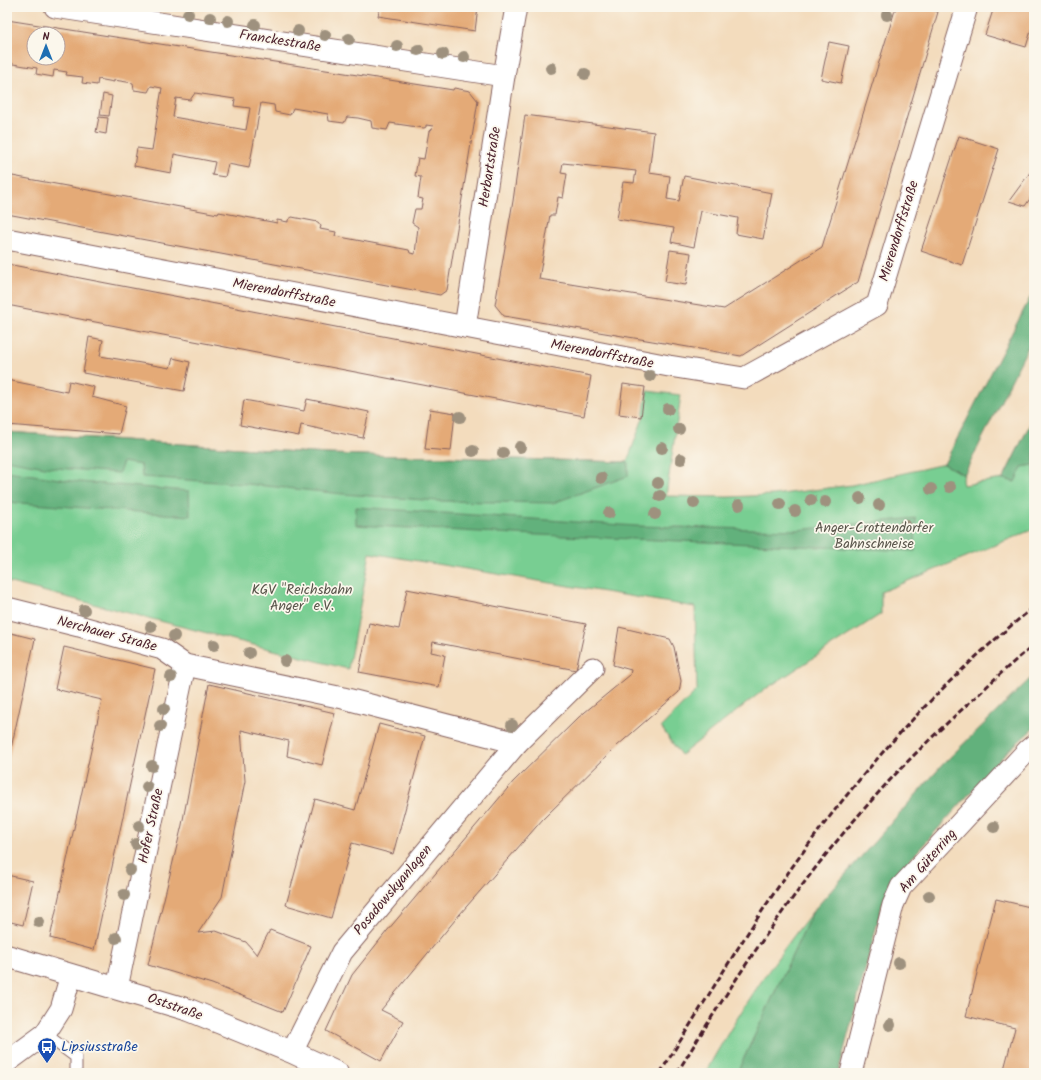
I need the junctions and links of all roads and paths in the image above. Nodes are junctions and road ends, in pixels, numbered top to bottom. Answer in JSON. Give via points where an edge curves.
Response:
{"nodes":[{"id":1,"x":56,"y":7,"type":"edge"},
{"id":2,"x":516,"y":7,"type":"edge"},
{"id":3,"x":967,"y":7,"type":"edge"},
{"id":4,"x":504,"y":76,"type":"junction"},
{"id":5,"x":7,"y":239,"type":"edge"},
{"id":6,"x":465,"y":327,"type":"junction"},
{"id":7,"x":7,"y":608,"type":"edge"},
{"id":8,"x":185,"y":665,"type":"junction"},
{"id":9,"x":593,"y":668,"type":"dead end"},
{"id":10,"x":517,"y":743,"type":"junction"},
{"id":11,"x":1034,"y":745,"type":"edge"},
{"id":12,"x":7,"y":956,"type":"edge"},
{"id":13,"x":71,"y":974,"type":"junction"},
{"id":14,"x":117,"y":988,"type":"junction"},
{"id":15,"x":45,"y":1034,"type":"junction"},
{"id":16,"x":292,"y":1052,"type":"junction"},
{"id":17,"x":7,"y":1062,"type":"edge"},
{"id":18,"x":76,"y":1073,"type":"edge"},
{"id":19,"x":337,"y":1073,"type":"edge"},
{"id":20,"x":851,"y":1073,"type":"edge"}],
"edges":[{"from":1,"to":4,"type":"street","name":"Franckestraße"},
{"from":2,"to":4,"type":"street","name":"Herbartstraße"},
{"from":3,"to":6,"type":"street","name":"Mierendorffstraße","via":[[878,305],[744,378]]},
{"from":4,"to":6,"type":"street","name":"Herbartstraße"},
{"from":5,"to":6,"type":"street","name":"Mierendorffstraße"},
{"from":7,"to":8,"type":"street","name":"Nerchauer Straße","via":[[162,649]]},
{"from":8,"to":10,"type":"street","name":"Nerchauer Straße","via":[[333,696]]},
{"from":8,"to":14,"type":"street","name":"Hofer Straße"},
{"from":9,"to":10,"type":"street","name":"Posadowskyanlagen"},
{"from":10,"to":16,"type":"street","name":"Posadowskyanlagen","via":[[342,952]]},
{"from":11,"to":20,"type":"street","name":"Am Güterring","via":[[901,887],[893,905]]},
{"from":12,"to":13,"type":"street","name":"Oststraße"},
{"from":13,"to":14,"type":"street","name":"Oststraße"},
{"from":13,"to":15,"type":"street","via":[[61,1009]]},
{"from":14,"to":16,"type":"street","name":"Oststraße","via":[[189,1010]]},
{"from":15,"to":17,"type":"street"},
{"from":15,"to":18,"type":"lane","via":[[76,1057]]},
{"from":16,"to":19,"type":"street","name":"Oststraße"}]}
